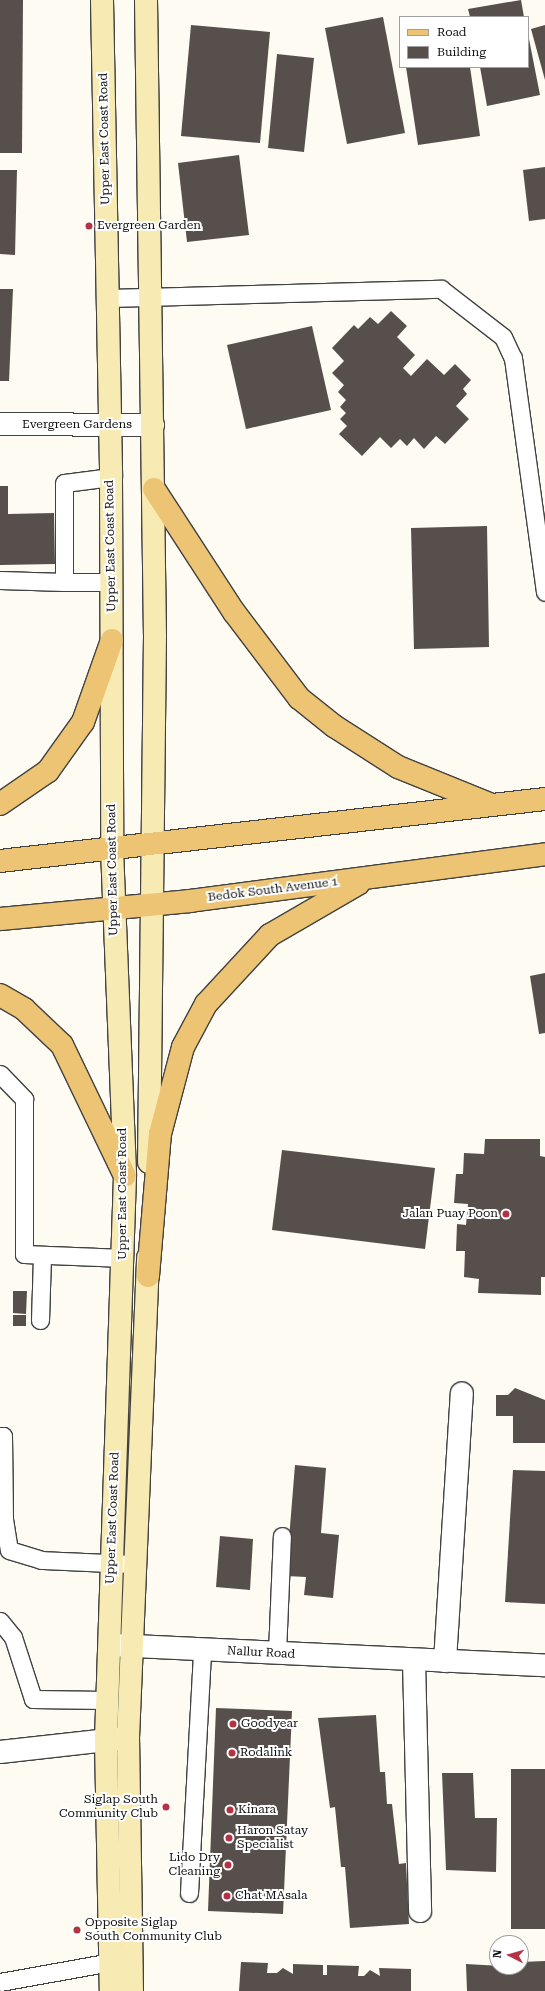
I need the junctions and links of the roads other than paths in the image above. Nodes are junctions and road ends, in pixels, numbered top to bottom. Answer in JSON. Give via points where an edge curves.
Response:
{"nodes":[{"id":1,"x":102,"y":0,"type":"edge"},
{"id":2,"x":146,"y":0,"type":"edge"},
{"id":3,"x":152,"y":294,"type":"junction"},
{"id":4,"x":109,"y":298,"type":"junction"},
{"id":5,"x":0,"y":424,"type":"edge"},
{"id":6,"x":153,"y":425,"type":"junction"},
{"id":7,"x":110,"y":426,"type":"junction"},
{"id":8,"x":111,"y":477,"type":"junction"},
{"id":9,"x":154,"y":489,"type":"junction"},
{"id":10,"x":0,"y":580,"type":"edge"},
{"id":11,"x":64,"y":582,"type":"junction"},
{"id":12,"x":112,"y":582,"type":"junction"},
{"id":13,"x":545,"y":592,"type":"edge"},
{"id":14,"x":112,"y":640,"type":"junction"},
{"id":15,"x":545,"y":799,"type":"edge"},
{"id":16,"x":0,"y":804,"type":"edge"},
{"id":17,"x":494,"y":806,"type":"junction"},
{"id":18,"x":150,"y":844,"type":"junction"},
{"id":19,"x":112,"y":849,"type":"junction"},
{"id":20,"x":545,"y":854,"type":"edge"},
{"id":21,"x":0,"y":861,"type":"edge"},
{"id":22,"x":366,"y":879,"type":"junction"},
{"id":23,"x":153,"y":903,"type":"junction"},
{"id":24,"x":113,"y":907,"type":"junction"},
{"id":25,"x":0,"y":919,"type":"edge"},
{"id":26,"x":0,"y":995,"type":"edge"},
{"id":27,"x":0,"y":1074,"type":"edge"},
{"id":28,"x":125,"y":1176,"type":"junction"},
{"id":29,"x":42,"y":1256,"type":"junction"},
{"id":30,"x":124,"y":1258,"type":"junction"},
{"id":31,"x":148,"y":1276,"type":"junction"},
{"id":32,"x":40,"y":1320,"type":"dead end"},
{"id":33,"x":462,"y":1394,"type":"dead end"},
{"id":34,"x":118,"y":1402,"type":"junction"},
{"id":35,"x":140,"y":1404,"type":"junction"},
{"id":36,"x":0,"y":1436,"type":"edge"},
{"id":37,"x":282,"y":1536,"type":"dead end"},
{"id":38,"x":112,"y":1563,"type":"junction"},
{"id":39,"x":134,"y":1564,"type":"junction"},
{"id":40,"x":0,"y":1621,"type":"edge"},
{"id":41,"x":108,"y":1645,"type":"junction"},
{"id":42,"x":131,"y":1646,"type":"junction"},
{"id":43,"x":202,"y":1650,"type":"junction"},
{"id":44,"x":277,"y":1654,"type":"junction"},
{"id":45,"x":414,"y":1661,"type":"junction"},
{"id":46,"x":445,"y":1661,"type":"junction"},
{"id":47,"x":545,"y":1665,"type":"edge"},
{"id":48,"x":106,"y":1700,"type":"junction"},
{"id":49,"x":128,"y":1738,"type":"junction"},
{"id":50,"x":106,"y":1740,"type":"junction"},
{"id":51,"x":0,"y":1752,"type":"edge"},
{"id":52,"x":189,"y":1893,"type":"dead end"},
{"id":53,"x":420,"y":1911,"type":"dead end"},
{"id":54,"x":111,"y":1962,"type":"junction"},
{"id":55,"x":0,"y":1982,"type":"edge"},
{"id":56,"x":111,"y":1991,"type":"edge"},
{"id":57,"x":132,"y":1991,"type":"edge"}],
"edges":[{"from":1,"to":4,"type":"main road","name":"Upper East Coast Road"},
{"from":2,"to":3,"type":"main road","name":"Upper East Coast Road"},
{"from":3,"to":4,"type":"lane"},
{"from":3,"to":6,"type":"main road","name":"Upper East Coast Road"},
{"from":3,"to":13,"type":"lane","via":[[441,289],[503,337],[513,358]]},
{"from":4,"to":7,"type":"main road","name":"Upper East Coast Road"},
{"from":5,"to":7,"type":"street","name":"Evergreen Gardens"},
{"from":6,"to":7,"type":"street","name":"Evergreen Gardens"},
{"from":6,"to":9,"type":"main road","name":"Upper East Coast Road"},
{"from":7,"to":8,"type":"main road","name":"Upper East Coast Road"},
{"from":8,"to":11,"type":"lane","via":[[64,483]]},
{"from":8,"to":12,"type":"main road","name":"Upper East Coast Road"},
{"from":9,"to":17,"type":"main road","via":[[234,612],[299,698],[334,726],[398,767]]},
{"from":9,"to":18,"type":"main road","name":"Upper East Coast Road","via":[[155,724]]},
{"from":10,"to":11,"type":"lane"},
{"from":11,"to":12,"type":"lane"},
{"from":12,"to":14,"type":"main road","name":"Upper East Coast Road"},
{"from":14,"to":16,"type":"main road","via":[[84,722],[48,771]]},
{"from":14,"to":19,"type":"main road","name":"Upper East Coast Road"},
{"from":15,"to":17,"type":"main road"},
{"from":17,"to":18,"type":"main road"},
{"from":18,"to":19,"type":"main road"},
{"from":18,"to":23,"type":"main road","name":"Upper East Coast Road"},
{"from":19,"to":21,"type":"main road"},
{"from":19,"to":24,"type":"main road","name":"Upper East Coast Road"},
{"from":20,"to":22,"type":"main road","name":"Bedok South Avenue 1"},
{"from":22,"to":23,"type":"main road","name":"Bedok South Avenue 1"},
{"from":22,"to":31,"type":"main road","via":[[270,935],[206,1004],[196,1022],[183,1047],[160,1134]]},
{"from":23,"to":24,"type":"main road","name":"Bedok South Avenue 1"},
{"from":23,"to":31,"type":"main road","name":"Upper East Coast Road"},
{"from":24,"to":25,"type":"main road","name":"Bedok South Avenue 1"},
{"from":24,"to":28,"type":"main road","name":"Upper East Coast Road"},
{"from":26,"to":28,"type":"main road","via":[[24,1009],[62,1045]]},
{"from":27,"to":29,"type":"lane","via":[[24,1099],[23,1252]]},
{"from":28,"to":30,"type":"main road","name":"Upper East Coast Road"},
{"from":29,"to":30,"type":"lane"},
{"from":29,"to":32,"type":"lane"},
{"from":30,"to":34,"type":"main road","name":"Upper East Coast Road"},
{"from":31,"to":35,"type":"main road","name":"Upper East Coast Road"},
{"from":33,"to":46,"type":"street"},
{"from":34,"to":35,"type":"street"},
{"from":34,"to":38,"type":"main road","name":"Upper East Coast Road"},
{"from":35,"to":39,"type":"main road","name":"Upper East Coast Road"},
{"from":36,"to":38,"type":"lane","via":[[3,1436],[4,1519],[9,1550],[41,1560]]},
{"from":37,"to":44,"type":"lane"},
{"from":38,"to":39,"type":"lane"},
{"from":38,"to":41,"type":"main road","name":"Upper East Coast Road"},
{"from":39,"to":42,"type":"main road","name":"Upper East Coast Road"},
{"from":40,"to":48,"type":"lane","via":[[13,1637],[33,1699]]},
{"from":41,"to":42,"type":"street","name":"Nallur Road"},
{"from":41,"to":48,"type":"main road","name":"Upper East Coast Road"},
{"from":42,"to":43,"type":"street","name":"Nallur Road"},
{"from":42,"to":49,"type":"main road","name":"Upper East Coast Road"},
{"from":43,"to":44,"type":"street","name":"Nallur Road"},
{"from":43,"to":52,"type":"lane"},
{"from":44,"to":45,"type":"street","name":"Nallur Road"},
{"from":45,"to":46,"type":"street","name":"Nallur Road"},
{"from":45,"to":53,"type":"street"},
{"from":46,"to":47,"type":"street","name":"Nallur Road"},
{"from":48,"to":50,"type":"main road","name":"Upper East Coast Road"},
{"from":49,"to":50,"type":"street"},
{"from":49,"to":57,"type":"main road","name":"Upper East Coast Road"},
{"from":50,"to":51,"type":"street"},
{"from":50,"to":54,"type":"main road","name":"Upper East Coast Road"},
{"from":54,"to":55,"type":"lane"},
{"from":54,"to":56,"type":"main road","name":"Upper East Coast Road"}]}
